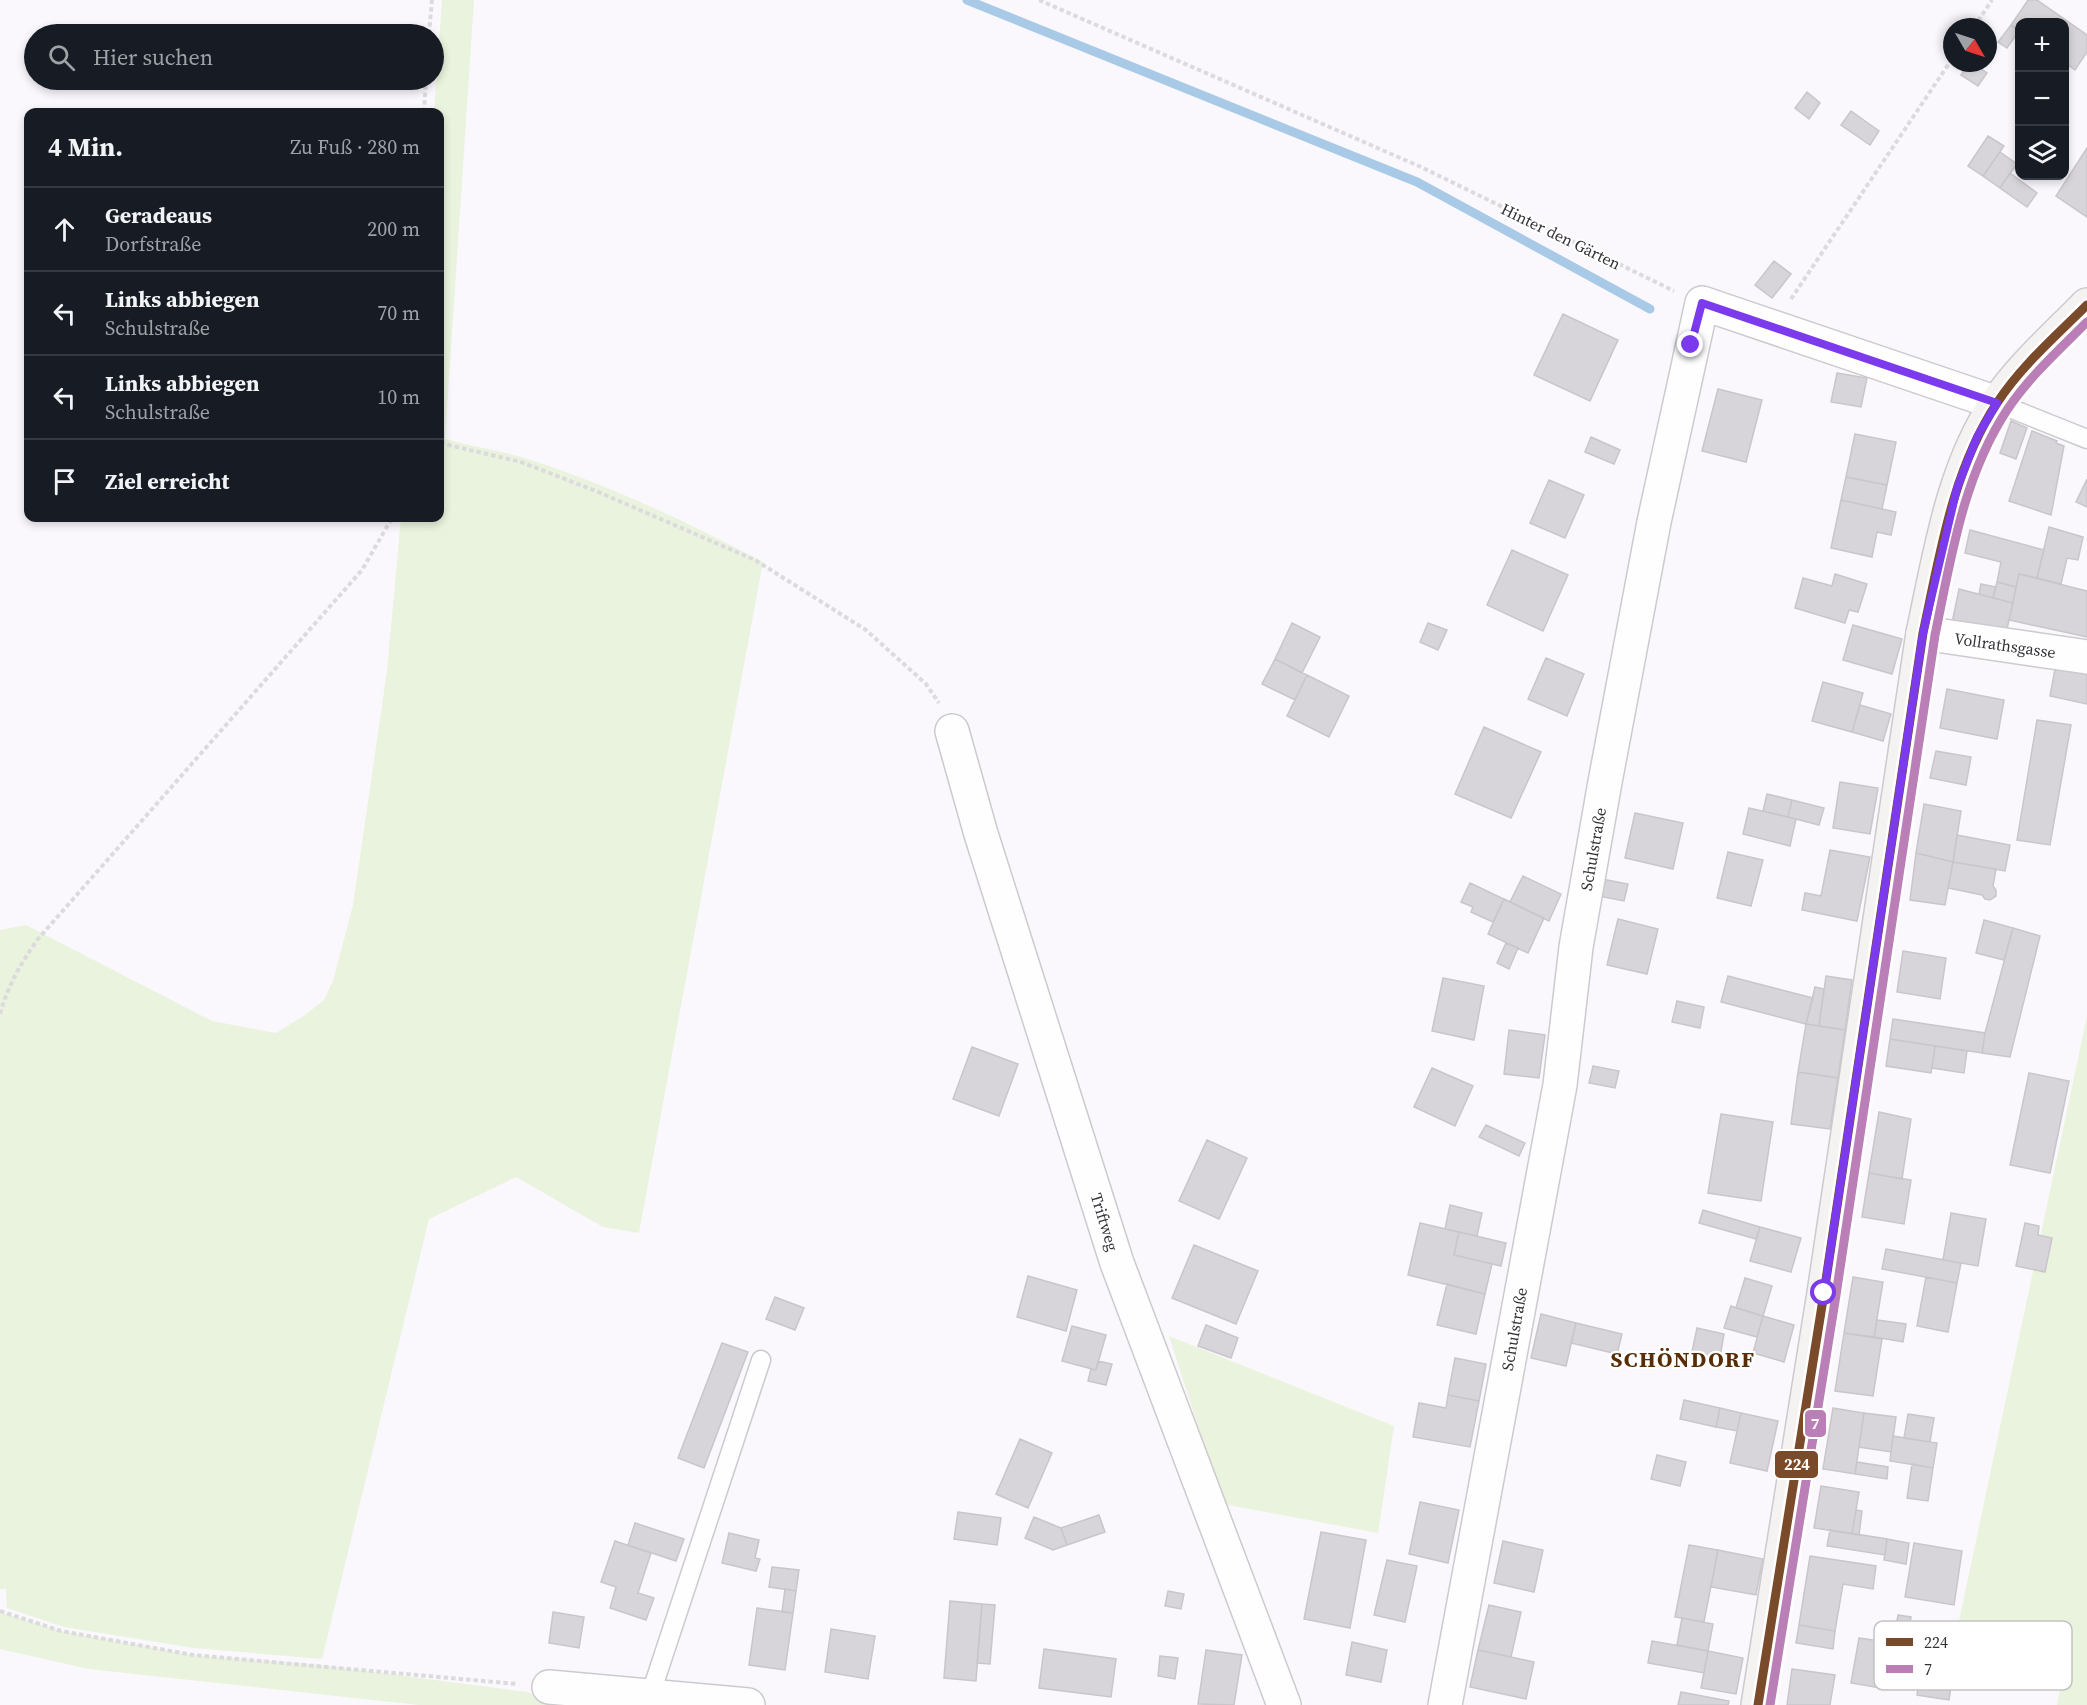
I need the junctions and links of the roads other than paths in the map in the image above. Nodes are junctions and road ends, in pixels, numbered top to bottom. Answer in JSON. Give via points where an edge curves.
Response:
{"nodes":[{"id":1,"x":2087,"y":305,"type":"edge"},
{"id":2,"x":1997,"y":403,"type":"junction"},
{"id":3,"x":2087,"y":440,"type":"edge"},
{"id":4,"x":1923,"y":633,"type":"junction"},
{"id":5,"x":2087,"y":657,"type":"edge"},
{"id":6,"x":952,"y":730,"type":"road end"},
{"id":7,"x":762,"y":1360,"type":"dead end"},
{"id":8,"x":549,"y":1687,"type":"road end"},
{"id":9,"x":650,"y":1696,"type":"junction"},
{"id":10,"x":748,"y":1705,"type":"edge"},
{"id":11,"x":1284,"y":1705,"type":"edge"},
{"id":12,"x":1445,"y":1705,"type":"edge"},
{"id":13,"x":1758,"y":1705,"type":"edge"}],
"edges":[{"from":1,"to":2,"type":"street","via":[[2014,380]]},
{"from":2,"to":3,"type":"lane"},
{"from":2,"to":4,"type":"street","via":[[1977,437],[1957,488]]},
{"from":2,"to":12,"type":"street","name":"Schulstraße","via":[[1702,303],[1654,522],[1605,782],[1576,946],[1560,1085]]},
{"from":4,"to":5,"type":"street","name":"Vollrathsgasse"},
{"from":4,"to":13,"type":"street"},
{"from":6,"to":11,"type":"street","name":"Triftweg","via":[[981,834],[1117,1263]]},
{"from":7,"to":9,"type":"lane"},
{"from":8,"to":9,"type":"street"},
{"from":9,"to":10,"type":"street"}]}
